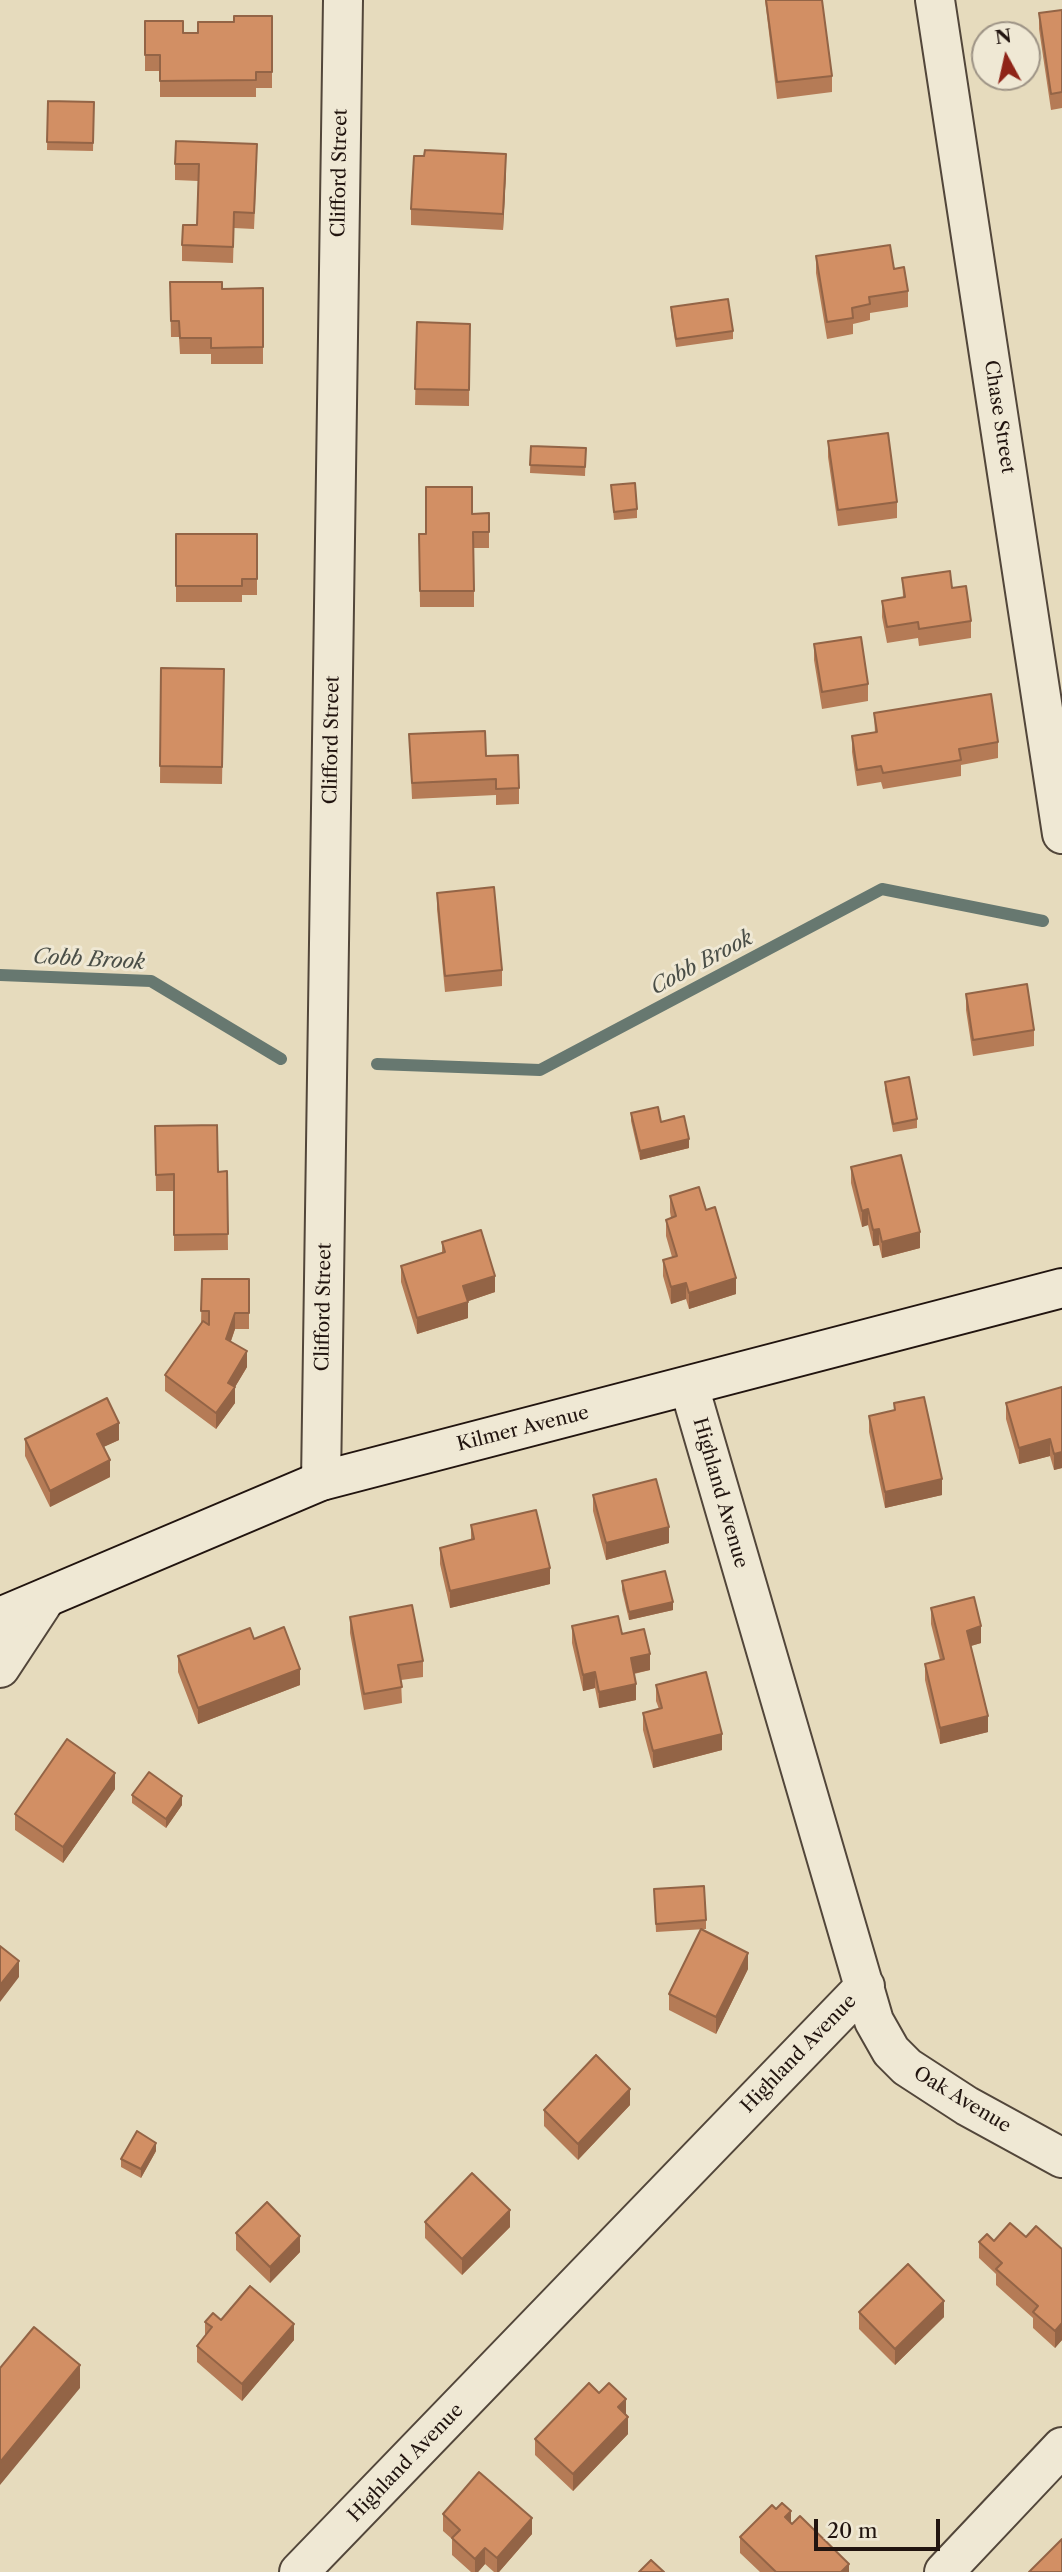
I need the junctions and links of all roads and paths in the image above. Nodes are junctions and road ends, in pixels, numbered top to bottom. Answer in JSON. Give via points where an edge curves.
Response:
{"nodes":[{"id":1,"x":343,"y":0,"type":"edge"},
{"id":2,"x":935,"y":0,"type":"edge"},
{"id":3,"x":1062,"y":834,"type":"edge"},
{"id":4,"x":1062,"y":1288,"type":"edge"},
{"id":5,"x":689,"y":1386,"type":"junction"},
{"id":6,"x":321,"y":1481,"type":"junction"},
{"id":7,"x":46,"y":1598,"type":"junction"},
{"id":8,"x":0,"y":1617,"type":"edge"},
{"id":9,"x":0,"y":1668,"type":"edge"},
{"id":10,"x":865,"y":1986,"type":"junction"},
{"id":11,"x":1062,"y":2158,"type":"edge"},
{"id":12,"x":1062,"y":2447,"type":"edge"},
{"id":13,"x":299,"y":2572,"type":"edge"},
{"id":14,"x":944,"y":2572,"type":"edge"}],
"edges":[{"from":1,"to":6,"type":"street","name":"Clifford Street"},
{"from":2,"to":3,"type":"street","name":"Chase Street"},
{"from":4,"to":5,"type":"street","name":"Kilmer Avenue"},
{"from":5,"to":6,"type":"street","name":"Kilmer Avenue"},
{"from":5,"to":10,"type":"street","name":"Highland Avenue"},
{"from":6,"to":7,"type":"street","name":"Kilmer Avenue"},
{"from":7,"to":8,"type":"street","name":"Kilmer Avenue"},
{"from":7,"to":9,"type":"street"},
{"from":10,"to":11,"type":"street","name":"Oak Avenue","via":[[874,2021],[891,2051],[907,2067]]},
{"from":10,"to":13,"type":"street","name":"Highland Avenue"},
{"from":12,"to":14,"type":"street"}]}
